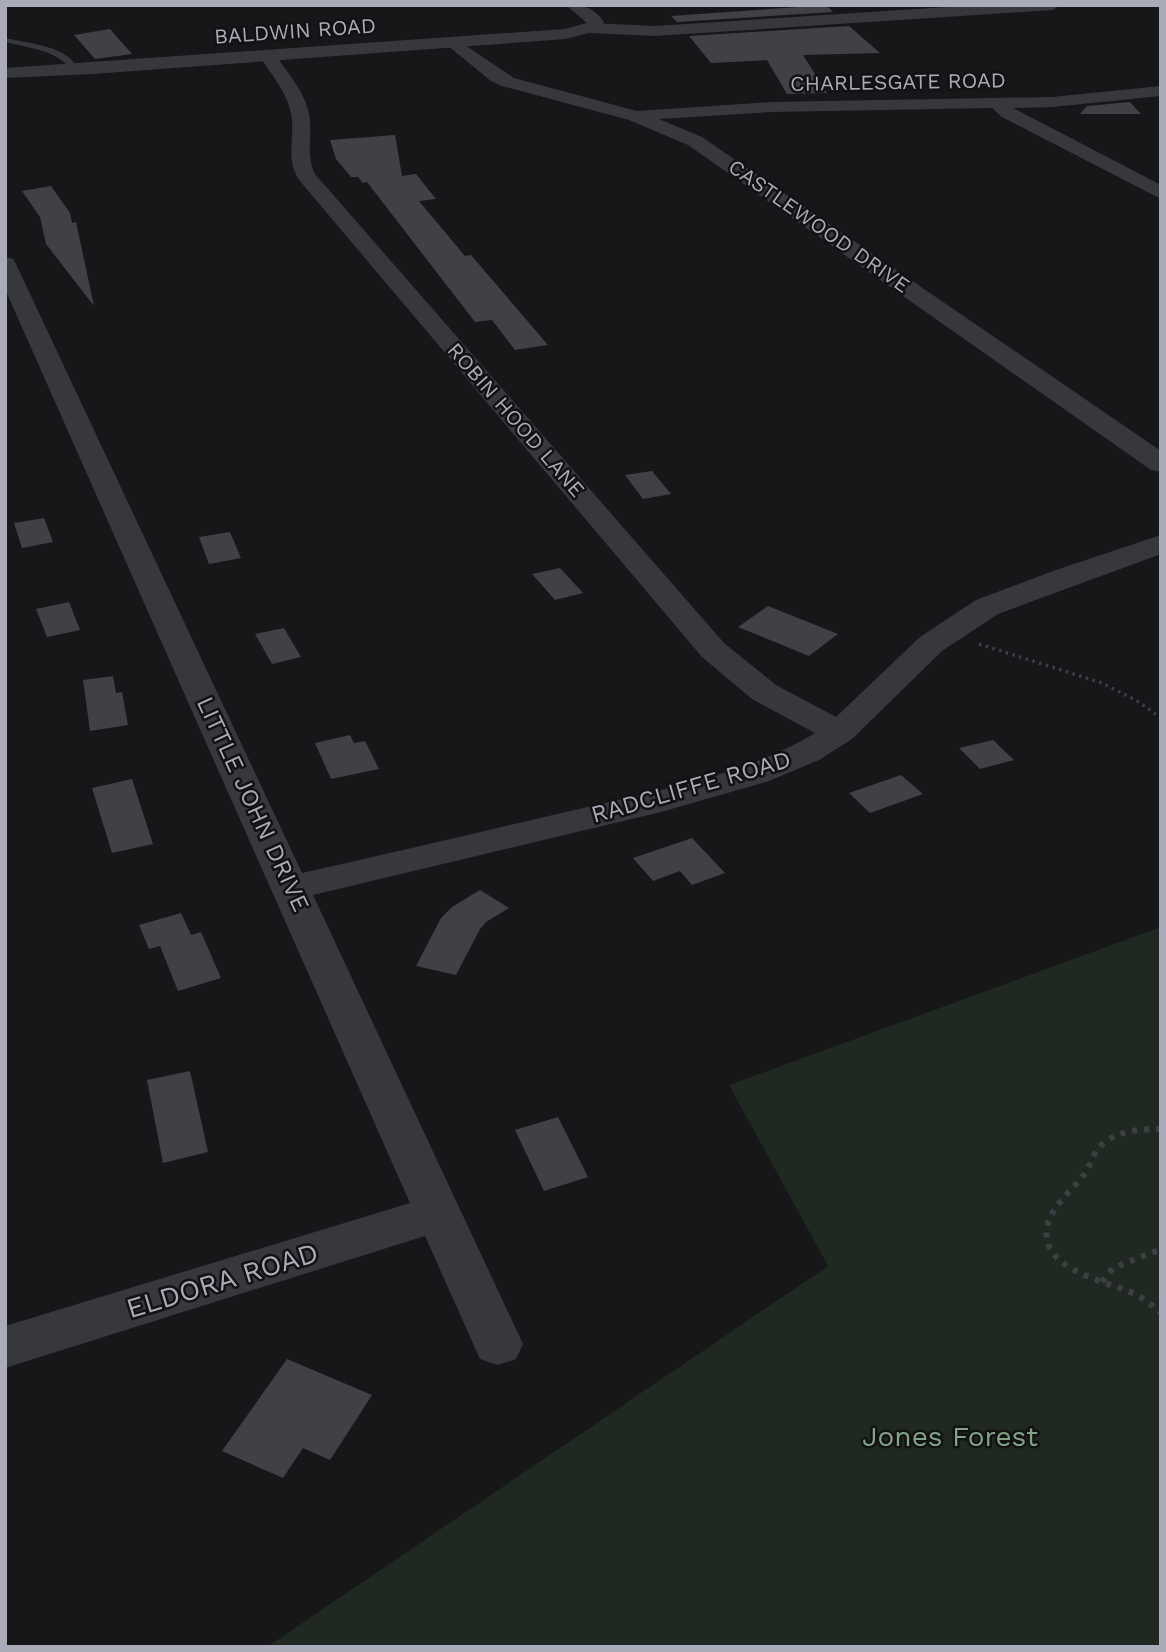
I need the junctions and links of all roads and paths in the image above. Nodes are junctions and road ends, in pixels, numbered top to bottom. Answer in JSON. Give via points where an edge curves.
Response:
{"nodes":[{"id":1,"x":574,"y":5,"type":"edge"},
{"id":2,"x":1053,"y":5,"type":"edge"},
{"id":3,"x":984,"y":7,"type":"edge"},
{"id":4,"x":590,"y":28,"type":"junction"},
{"id":5,"x":5,"y":40,"type":"edge"},
{"id":6,"x":453,"y":42,"type":"junction"},
{"id":7,"x":267,"y":55,"type":"junction"},
{"id":8,"x":75,"y":70,"type":"junction"},
{"id":9,"x":5,"y":73,"type":"edge"},
{"id":10,"x":1161,"y":91,"type":"edge"},
{"id":11,"x":998,"y":104,"type":"junction"},
{"id":12,"x":635,"y":116,"type":"junction"},
{"id":13,"x":1161,"y":193,"type":"edge"},
{"id":14,"x":5,"y":264,"type":"edge"},
{"id":15,"x":1161,"y":464,"type":"edge"},
{"id":16,"x":1161,"y":544,"type":"edge"},
{"id":17,"x":958,"y":626,"type":"junction"},
{"id":18,"x":1161,"y":718,"type":"edge"},
{"id":19,"x":840,"y":732,"type":"junction"},
{"id":20,"x":292,"y":888,"type":"junction"},
{"id":21,"x":1161,"y":1129,"type":"edge"},
{"id":22,"x":439,"y":1213,"type":"junction"},
{"id":23,"x":1161,"y":1250,"type":"edge"},
{"id":24,"x":1102,"y":1282,"type":"junction"},
{"id":25,"x":1161,"y":1313,"type":"edge"},
{"id":26,"x":498,"y":1344,"type":"dead end"},
{"id":27,"x":5,"y":1347,"type":"edge"}],
"edges":[{"from":1,"to":4,"type":"street","via":[[596,20]]},
{"from":2,"to":3,"type":"street"},
{"from":3,"to":4,"type":"street","via":[[654,31]]},
{"from":4,"to":6,"type":"street","name":"BALDWIN ROAD","via":[[566,34]]},
{"from":5,"to":8,"type":"lane","via":[[51,51],[70,60]]},
{"from":6,"to":7,"type":"street","name":"BALDWIN ROAD"},
{"from":6,"to":12,"type":"street","name":"CASTLEWOOD DRIVE","via":[[509,82]]},
{"from":7,"to":8,"type":"street","name":"BALDWIN ROAD"},
{"from":7,"to":19,"type":"street","name":"ROBIN HOOD LANE","via":[[300,108],[299,165],[306,177],[713,650],[764,692]]},
{"from":8,"to":9,"type":"street","name":"BALDWIN ROAD"},
{"from":10,"to":11,"type":"street","name":"CHARLESGATE ROAD"},
{"from":11,"to":12,"type":"street","name":"CHARLESGATE ROAD","via":[[772,107]]},
{"from":11,"to":13,"type":"street"},
{"from":12,"to":15,"type":"street","name":"CASTLEWOOD DRIVE","via":[[711,151]]},
{"from":14,"to":20,"type":"street","name":"LITTLE JOHN DRIVE"},
{"from":16,"to":17,"type":"street","name":"RADCLIFFE ROAD","via":[[999,603]]},
{"from":17,"to":18,"type":"path","via":[[980,645],[1000,653],[1110,685]]},
{"from":17,"to":19,"type":"street","name":"RADCLIFFE ROAD","via":[[931,644]]},
{"from":19,"to":20,"type":"street","name":"RADCLIFFE ROAD","via":[[807,753],[755,774],[648,804]]},
{"from":20,"to":22,"type":"street","name":"LITTLE JOHN DRIVE"},
{"from":21,"to":24,"type":"path","via":[[1116,1136],[1098,1147],[1087,1171],[1047,1222],[1047,1241],[1057,1261]]},
{"from":22,"to":26,"type":"street","name":"LITTLE JOHN DRIVE"},
{"from":22,"to":27,"type":"street","name":"ELDORA ROAD"},
{"from":23,"to":24,"type":"path","via":[[1113,1268]]},
{"from":24,"to":25,"type":"path","via":[[1137,1295]]}]}
